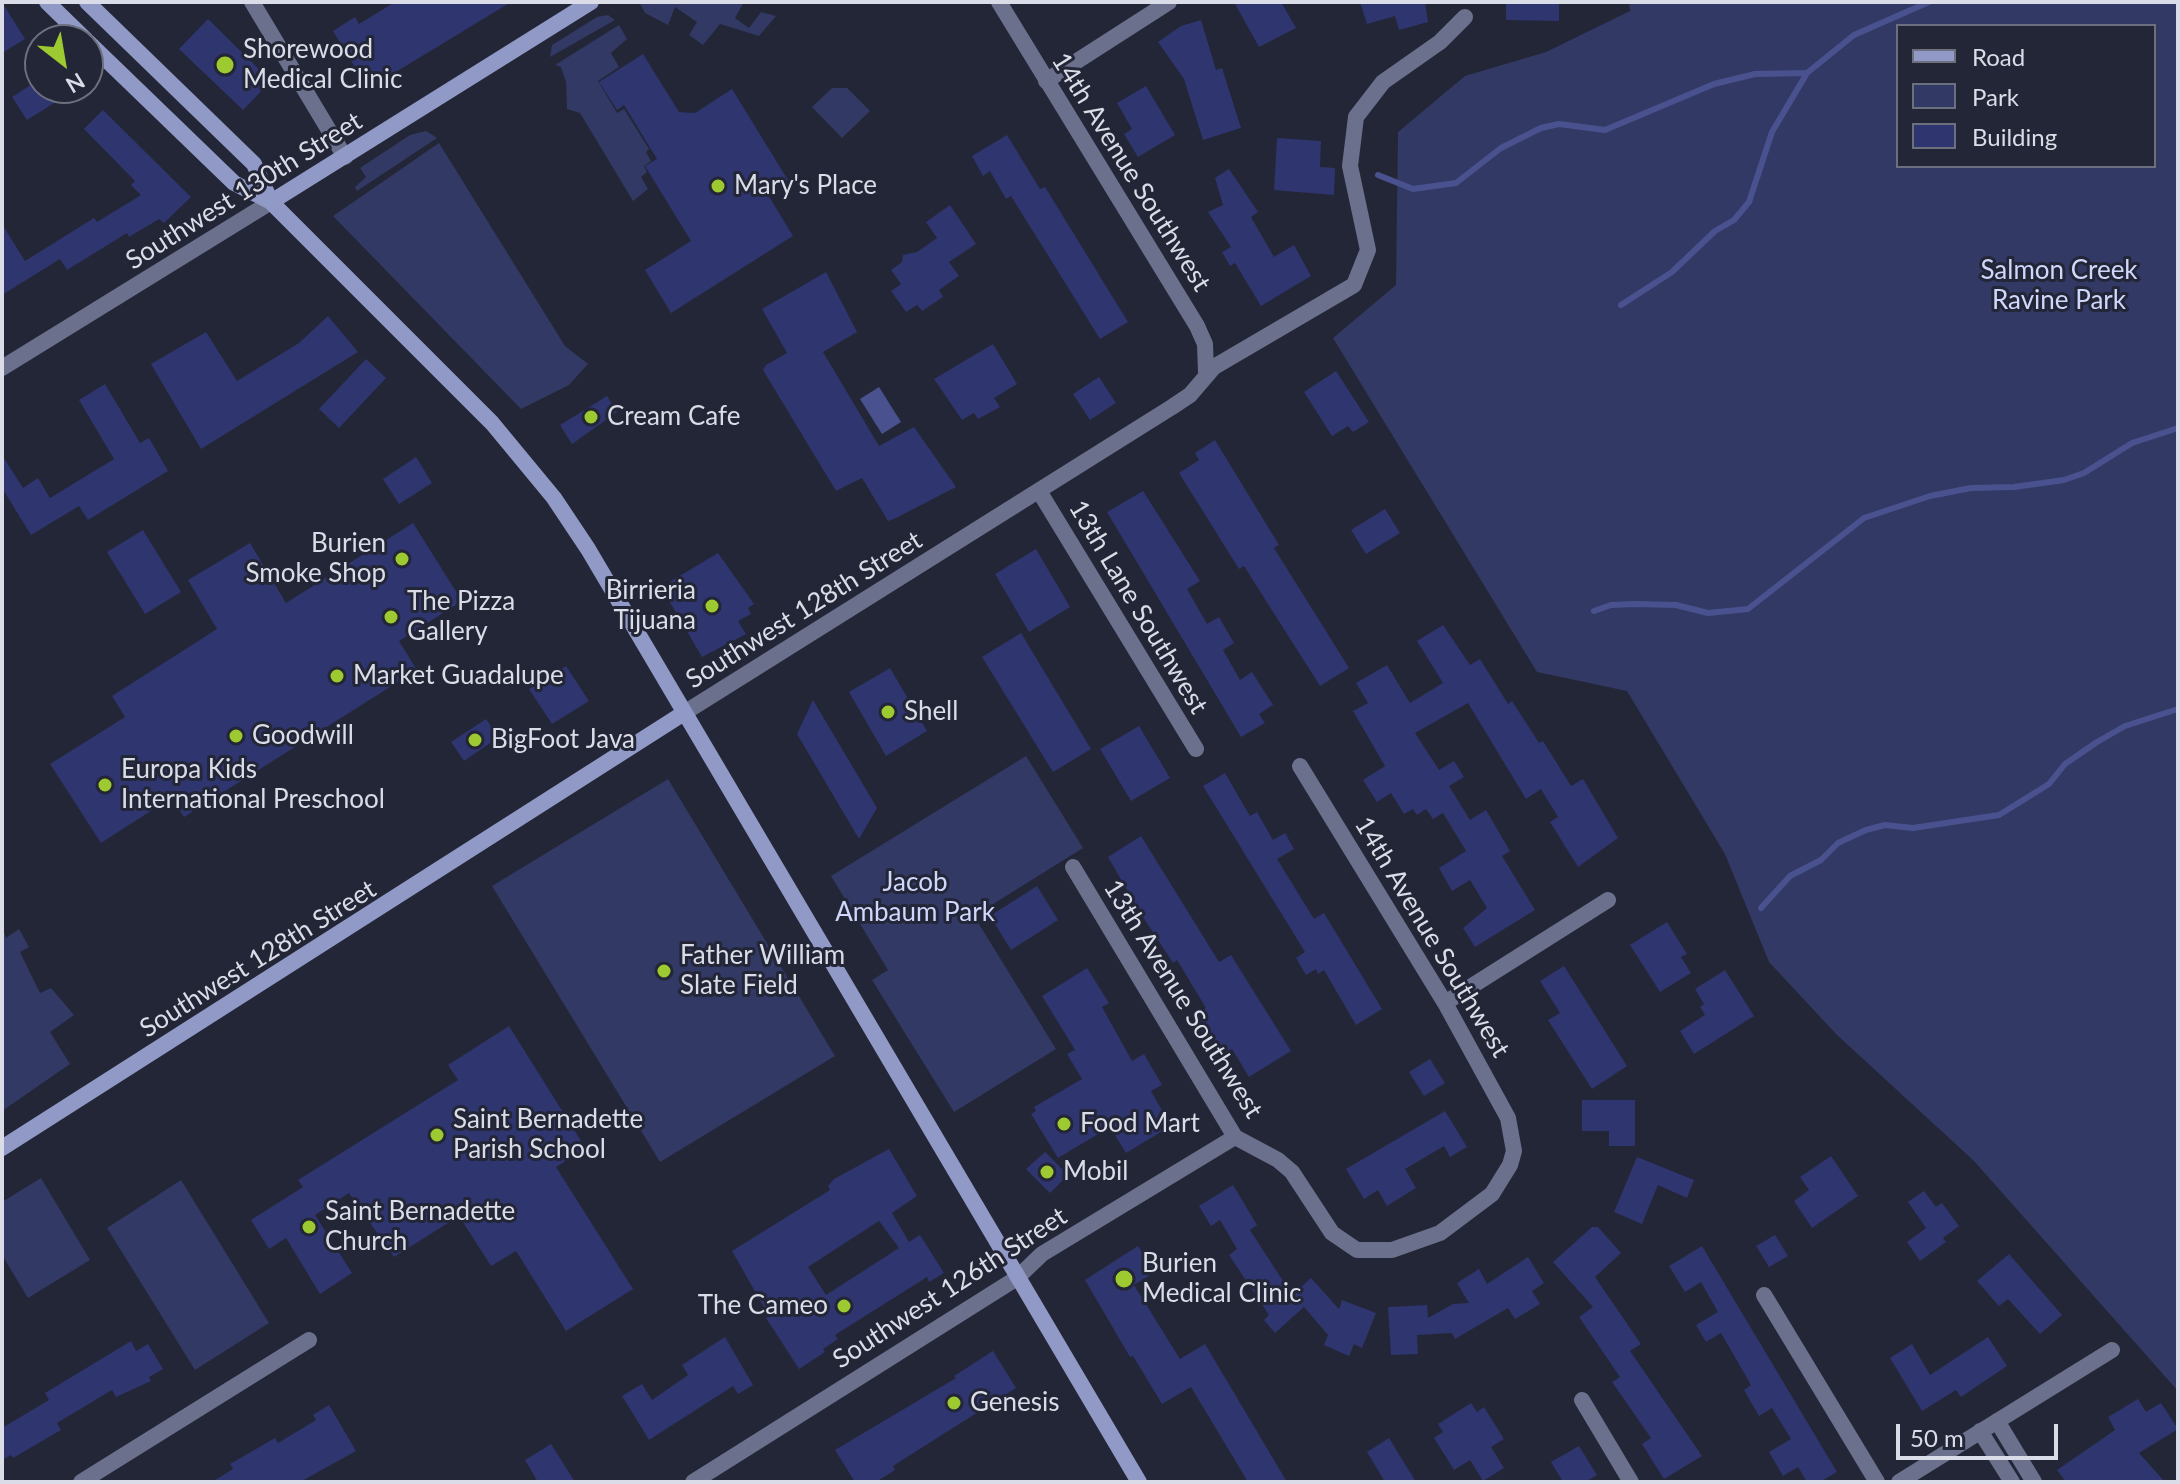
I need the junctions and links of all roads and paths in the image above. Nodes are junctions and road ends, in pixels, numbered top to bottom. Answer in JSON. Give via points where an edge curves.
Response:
{"nodes":[{"id":1,"x":47,"y":2,"type":"edge"},
{"id":2,"x":87,"y":2,"type":"edge"},
{"id":3,"x":252,"y":2,"type":"edge"},
{"id":4,"x":591,"y":2,"type":"edge"},
{"id":5,"x":999,"y":2,"type":"edge"},
{"id":6,"x":1169,"y":2,"type":"edge"},
{"id":7,"x":1465,"y":17,"type":"dead end"},
{"id":8,"x":70,"y":24,"type":"edge"},
{"id":9,"x":104,"y":57,"type":"edge"},
{"id":10,"x":1046,"y":81,"type":"junction"},
{"id":11,"x":345,"y":157,"type":"junction"},
{"id":12,"x":271,"y":202,"type":"junction"},
{"id":13,"x":2,"y":368,"type":"edge"},
{"id":14,"x":1206,"y":372,"type":"junction"},
{"id":15,"x":1039,"y":491,"type":"junction"},
{"id":16,"x":684,"y":713,"type":"junction"},
{"id":17,"x":1196,"y":749,"type":"dead end"},
{"id":18,"x":1300,"y":766,"type":"dead end"},
{"id":19,"x":1073,"y":867,"type":"dead end"},
{"id":20,"x":1608,"y":900,"type":"dead end"},
{"id":21,"x":1445,"y":1003,"type":"junction"},
{"id":22,"x":1235,"y":1137,"type":"junction"},
{"id":23,"x":2,"y":1148,"type":"edge"},
{"id":24,"x":1357,"y":1250,"type":"joint"},
{"id":25,"x":1017,"y":1278,"type":"junction"},
{"id":26,"x":1764,"y":1295,"type":"dead end"},
{"id":27,"x":309,"y":1340,"type":"dead end"},
{"id":28,"x":2112,"y":1350,"type":"dead end"},
{"id":29,"x":1582,"y":1400,"type":"dead end"},
{"id":30,"x":1997,"y":1421,"type":"junction"},
{"id":31,"x":1980,"y":1431,"type":"junction"},
{"id":32,"x":81,"y":1482,"type":"edge"},
{"id":33,"x":693,"y":1482,"type":"edge"},
{"id":34,"x":1139,"y":1482,"type":"edge"},
{"id":35,"x":1631,"y":1482,"type":"edge"},
{"id":36,"x":1877,"y":1482,"type":"edge"},
{"id":37,"x":1899,"y":1482,"type":"edge"},
{"id":38,"x":2012,"y":1482,"type":"edge"},
{"id":39,"x":2034,"y":1482,"type":"edge"}],
"edges":[{"from":1,"to":8,"type":"main road"},
{"from":2,"to":12,"type":"main road","via":[[254,164]]},
{"from":3,"to":11,"type":"street"},
{"from":4,"to":11,"type":"main road","name":"Southwest 130th Street"},
{"from":5,"to":10,"type":"street","name":"14th Avenue Southwest"},
{"from":6,"to":10,"type":"street"},
{"from":7,"to":14,"type":"street","name":"Southwest 128th Street","via":[[1440,42],[1383,82],[1356,117],[1350,166],[1368,250],[1354,285]]},
{"from":9,"to":12,"type":"main road","via":[[234,183]]},
{"from":10,"to":14,"type":"street","name":"14th Avenue Southwest","via":[[1197,326],[1205,344]]},
{"from":11,"to":12,"type":"main road","name":"Southwest 130th Street"},
{"from":12,"to":13,"type":"street","name":"Southwest 130th Street"},
{"from":12,"to":16,"type":"main road","via":[[472,401],[529,466],[588,549]]},
{"from":14,"to":15,"type":"street","name":"Southwest 128th Street","via":[[1190,395]]},
{"from":15,"to":16,"type":"street","name":"Southwest 128th Street"},
{"from":15,"to":17,"type":"street","name":"13th Lane Southwest"},
{"from":16,"to":23,"type":"main road","name":"Southwest 128th Street"},
{"from":16,"to":25,"type":"main road"},
{"from":18,"to":21,"type":"street","name":"14th Avenue Southwest"},
{"from":19,"to":22,"type":"street","name":"13th Avenue Southwest"},
{"from":20,"to":21,"type":"street"},
{"from":21,"to":24,"type":"street","name":"14th Avenue Southwest","via":[[1499,1097],[1513,1138],[1510,1165],[1492,1194],[1461,1219],[1410,1245]]},
{"from":22,"to":24,"type":"street","name":"13th Avenue Southwest","via":[[1292,1172],[1332,1233]]},
{"from":22,"to":25,"type":"street","name":"Southwest 126th Street","via":[[1042,1254]]},
{"from":25,"to":33,"type":"street","name":"Southwest 126th Street"},
{"from":25,"to":34,"type":"main road"},
{"from":26,"to":36,"type":"street"},
{"from":27,"to":32,"type":"street"},
{"from":28,"to":30,"type":"street"},
{"from":29,"to":35,"type":"street"},
{"from":30,"to":31,"type":"street"},
{"from":30,"to":39,"type":"street"},
{"from":31,"to":37,"type":"street"},
{"from":31,"to":38,"type":"street"}]}
